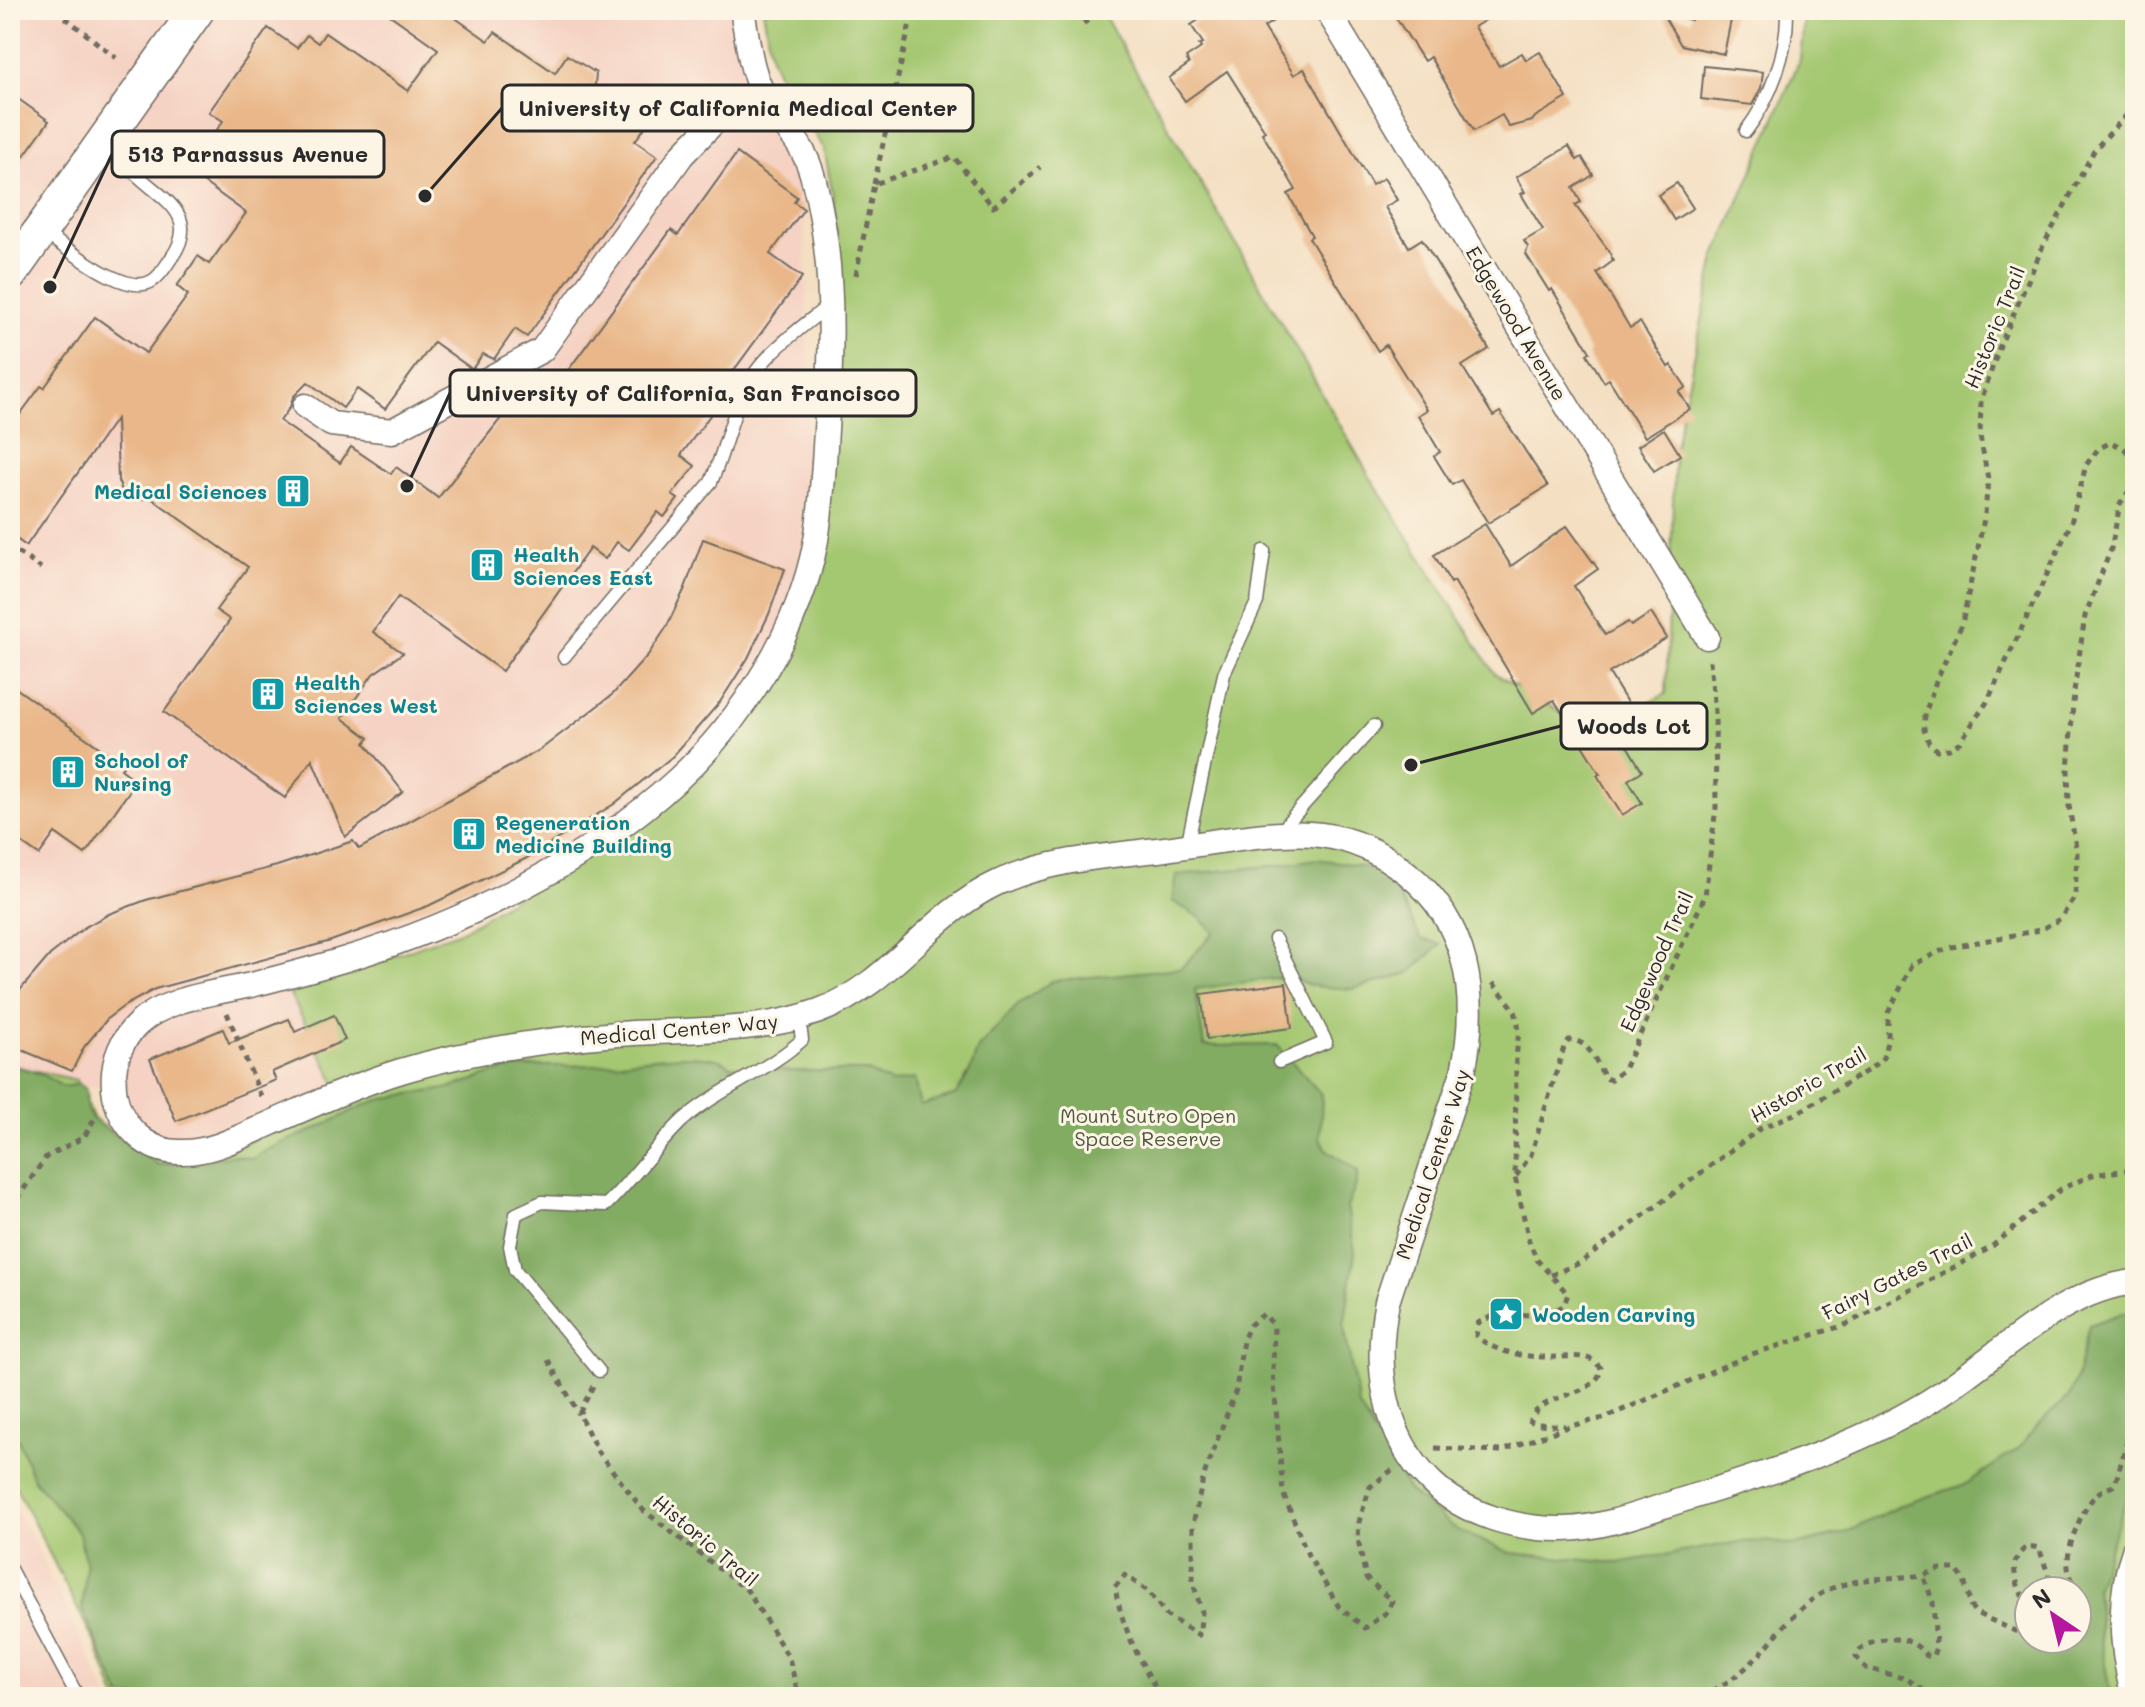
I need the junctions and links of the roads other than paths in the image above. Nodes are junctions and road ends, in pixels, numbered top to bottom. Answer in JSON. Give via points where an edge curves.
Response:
{"nodes":[{"id":1,"x":197,"y":10,"type":"edge"},
{"id":2,"x":742,"y":10,"type":"edge"},
{"id":3,"x":1327,"y":10,"type":"edge"},
{"id":4,"x":1787,"y":10,"type":"edge"},
{"id":5,"x":761,"y":90,"type":"junction"},
{"id":6,"x":113,"y":128,"type":"junction"},
{"id":7,"x":1746,"y":131,"type":"dead end"},
{"id":8,"x":41,"y":230,"type":"junction"},
{"id":9,"x":10,"y":274,"type":"edge"},
{"id":10,"x":829,"y":305,"type":"junction"},
{"id":11,"x":305,"y":406,"type":"dead end"},
{"id":12,"x":1264,"y":551,"type":"dead end"},
{"id":13,"x":1707,"y":637,"type":"road end"},
{"id":14,"x":564,"y":657,"type":"dead end"},
{"id":15,"x":1374,"y":726,"type":"dead end"},
{"id":16,"x":1282,"y":835,"type":"junction"},
{"id":17,"x":1187,"y":846,"type":"junction"},
{"id":18,"x":1275,"y":939,"type":"dead end"},
{"id":19,"x":799,"y":1017,"type":"junction"},
{"id":20,"x":1279,"y":1062,"type":"dead end"},
{"id":21,"x":2135,"y":1282,"type":"edge"},
{"id":22,"x":599,"y":1371,"type":"road end"},
{"id":23,"x":2135,"y":1548,"type":"edge"},
{"id":24,"x":10,"y":1569,"type":"edge"},
{"id":25,"x":78,"y":1697,"type":"edge"},
{"id":26,"x":2134,"y":1697,"type":"edge"}],
"edges":[{"from":1,"to":6,"type":"street"},
{"from":2,"to":5,"type":"street"},
{"from":3,"to":13,"type":"street","name":"Edgewood Avenue"},
{"from":4,"to":7,"type":"lane","via":[[1787,39],[1779,64],[1759,114]]},
{"from":5,"to":10,"type":"street","via":[[807,158],[819,204]]},
{"from":5,"to":11,"type":"street","via":[[716,120],[682,155],[542,350],[392,431],[331,424]]},
{"from":6,"to":8,"type":"street"},
{"from":6,"to":8,"type":"lane","via":[[121,161],[172,205],[183,225],[182,238],[162,272],[141,285],[120,282]]},
{"from":8,"to":9,"type":"street"},
{"from":10,"to":14,"type":"lane","via":[[767,356],[741,396],[711,482]]},
{"from":10,"to":19,"type":"street","name":"Medical Center Way","via":[[830,382],[811,565],[772,657],[720,738],[673,785],[614,831],[492,900],[390,945],[163,1009],[135,1026],[117,1055],[114,1092],[124,1121],[144,1142],[169,1152],[209,1148],[384,1076],[494,1049]]},
{"from":12,"to":17,"type":"lane","via":[[1257,602],[1224,674]]},
{"from":15,"to":16,"type":"lane"},
{"from":16,"to":17,"type":"street","name":"Medical Center Way"},
{"from":16,"to":21,"type":"street","name":"Medical Center Way","via":[[1347,840],[1370,849],[1409,874],[1441,908],[1463,951],[1471,1020],[1463,1072],[1391,1289],[1379,1358],[1390,1411],[1410,1457],[1459,1504],[1539,1528],[1568,1529],[1599,1525],[1784,1468],[1900,1419],[2087,1293]]},
{"from":17,"to":19,"type":"street","name":"Medical Center Way","via":[[1059,863],[1006,879],[966,901],[866,987]]},
{"from":18,"to":20,"type":"lane","via":[[1326,1042]]},
{"from":19,"to":22,"type":"lane","via":[[802,1040],[683,1121],[606,1205],[542,1202],[516,1214],[510,1246],[515,1270]]},
{"from":23,"to":26,"type":"street","via":[[2122,1613]]},
{"from":24,"to":25,"type":"lane"}]}
